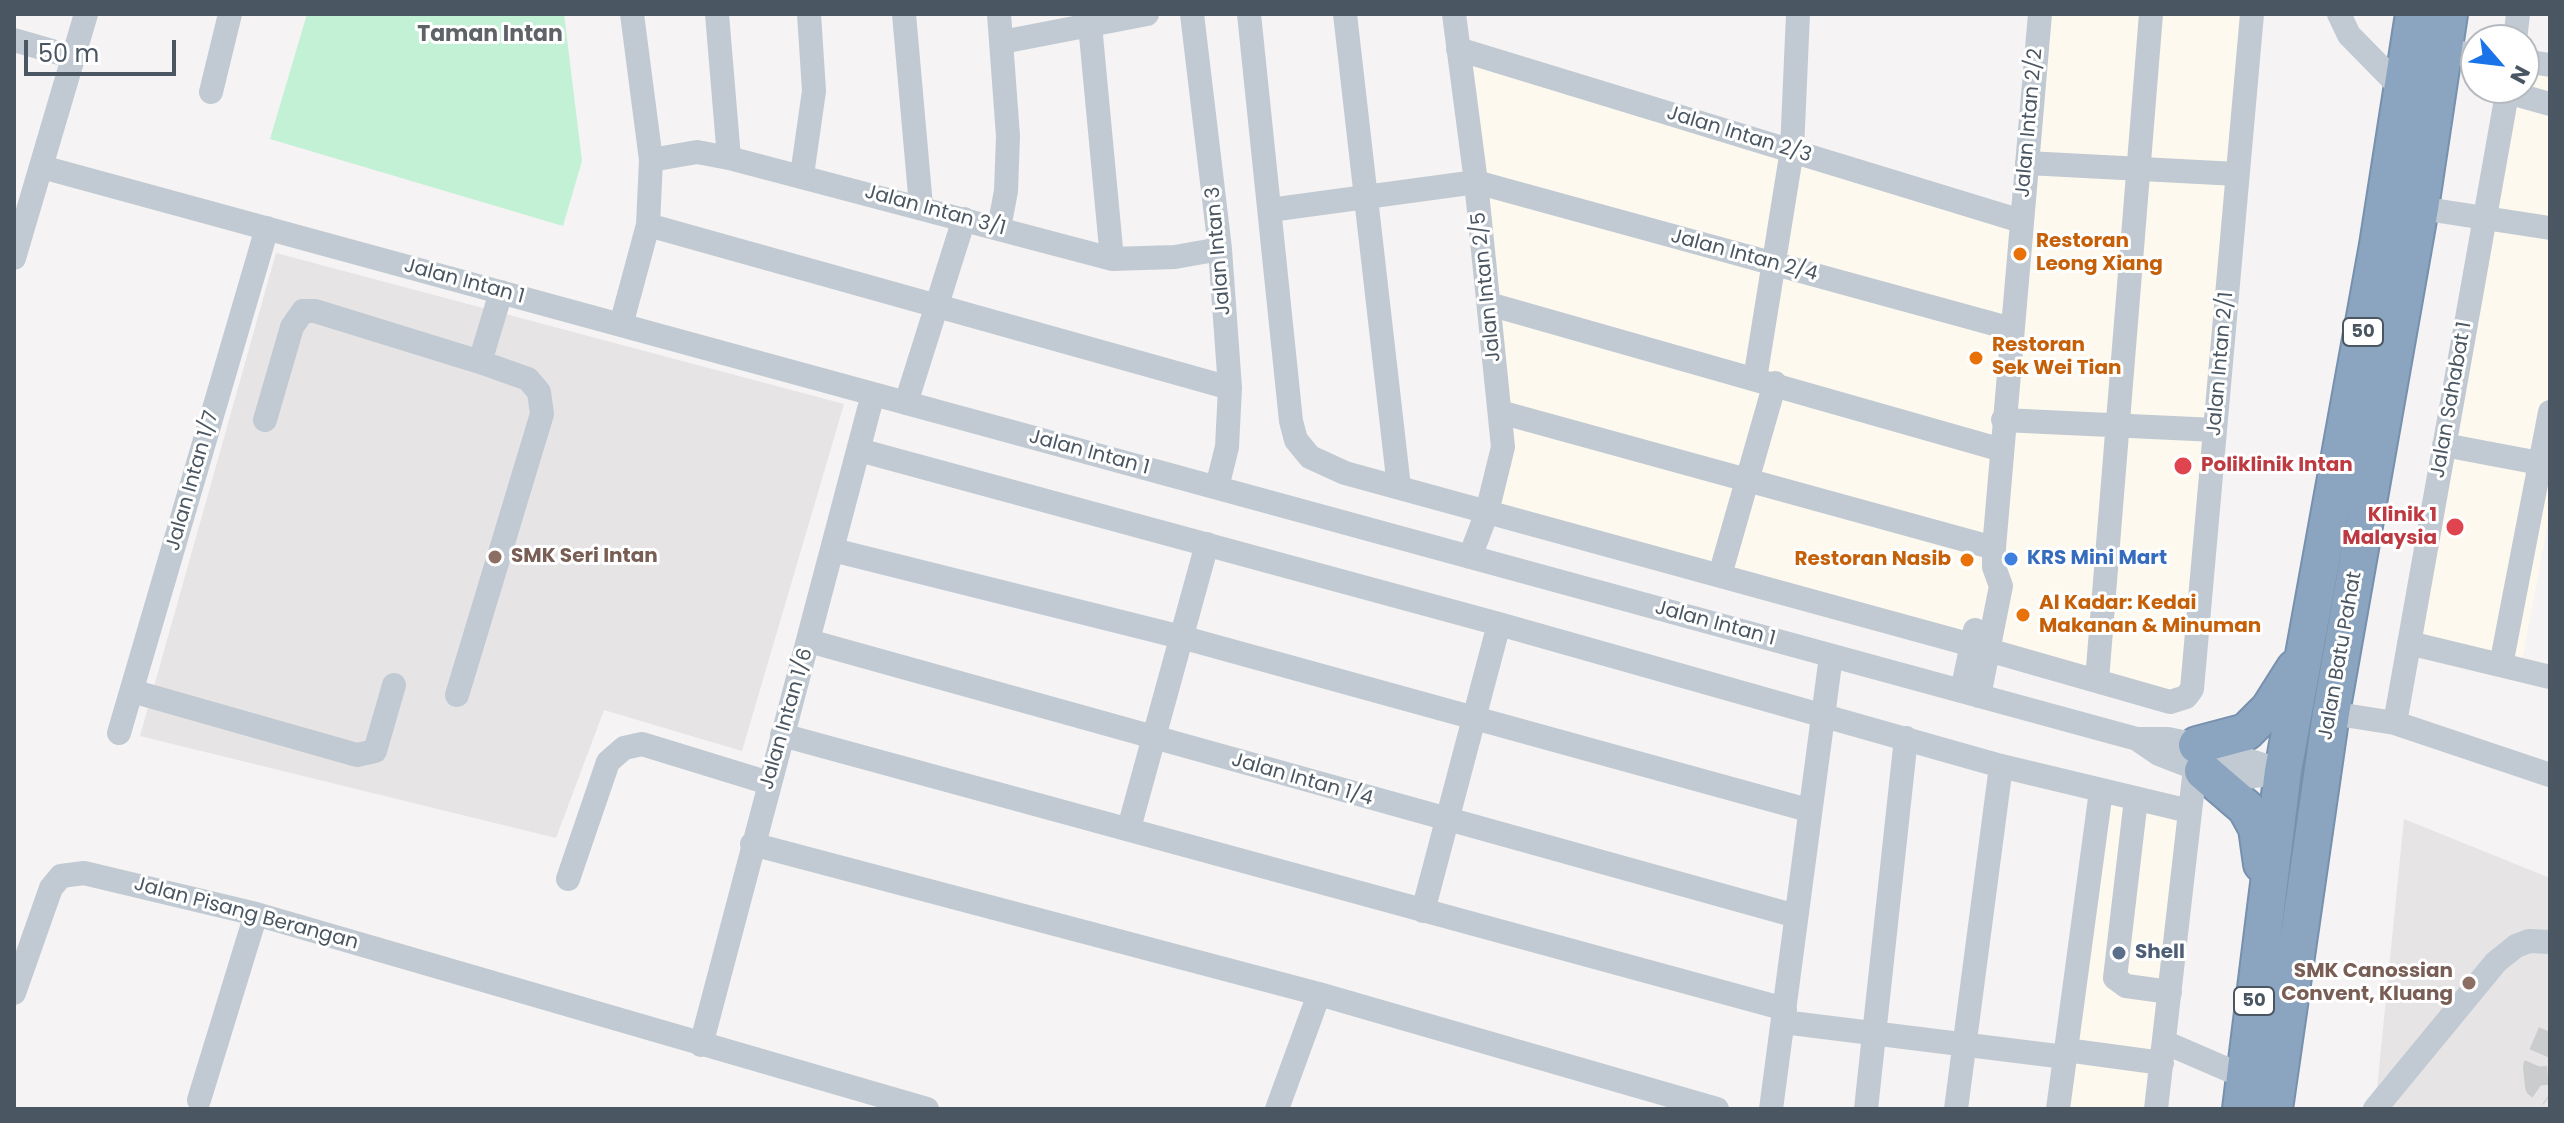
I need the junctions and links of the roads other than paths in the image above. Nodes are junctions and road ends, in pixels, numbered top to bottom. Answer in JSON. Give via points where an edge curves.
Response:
{"nodes":[{"id":1,"x":86,"y":14,"type":"edge"},
{"id":2,"x":230,"y":14,"type":"edge"},
{"id":3,"x":632,"y":14,"type":"edge"},
{"id":4,"x":717,"y":14,"type":"edge"},
{"id":5,"x":809,"y":14,"type":"edge"},
{"id":6,"x":904,"y":14,"type":"edge"},
{"id":7,"x":999,"y":14,"type":"edge"},
{"id":8,"x":1147,"y":14,"type":"edge"},
{"id":9,"x":1192,"y":14,"type":"edge"},
{"id":10,"x":1249,"y":14,"type":"edge"},
{"id":11,"x":1345,"y":14,"type":"edge"},
{"id":12,"x":1454,"y":14,"type":"edge"},
{"id":13,"x":1798,"y":14,"type":"edge"},
{"id":14,"x":2040,"y":14,"type":"edge"},
{"id":15,"x":2151,"y":14,"type":"edge"},
{"id":16,"x":2252,"y":14,"type":"edge"},
{"id":17,"x":2339,"y":14,"type":"edge"},
{"id":18,"x":2414,"y":14,"type":"edge"},
{"id":19,"x":2449,"y":14,"type":"edge"},
{"id":20,"x":1090,"y":19,"type":"edge"},
{"id":21,"x":14,"y":40,"type":"edge"},
{"id":22,"x":1002,"y":42,"type":"junction"},
{"id":23,"x":1458,"y":49,"type":"junction"},
{"id":24,"x":2460,"y":53,"type":"edge"},
{"id":25,"x":73,"y":57,"type":"junction"},
{"id":26,"x":2404,"y":91,"type":"junction"},
{"id":27,"x":211,"y":92,"type":"dead end"},
{"id":28,"x":2505,"y":104,"type":"edge"},
{"id":29,"x":1792,"y":150,"type":"junction"},
{"id":30,"x":729,"y":158,"type":"junction"},
{"id":31,"x":651,"y":160,"type":"junction"},
{"id":32,"x":2027,"y":163,"type":"junction"},
{"id":33,"x":42,"y":167,"type":"junction"},
{"id":34,"x":2138,"y":169,"type":"junction"},
{"id":35,"x":2237,"y":174,"type":"junction"},
{"id":36,"x":802,"y":175,"type":"junction"},
{"id":37,"x":1476,"y":182,"type":"junction"},
{"id":38,"x":1366,"y":195,"type":"junction"},
{"id":39,"x":921,"y":206,"type":"junction"},
{"id":40,"x":2420,"y":208,"type":"junction"},
{"id":41,"x":1270,"y":210,"type":"junction"},
{"id":42,"x":2484,"y":218,"type":"junction"},
{"id":43,"x":964,"y":219,"type":"junction"},
{"id":44,"x":2021,"y":221,"type":"junction"},
{"id":45,"x":648,"y":225,"type":"junction"},
{"id":46,"x":267,"y":228,"type":"junction"},
{"id":47,"x":999,"y":228,"type":"junction"},
{"id":48,"x":2550,"y":228,"type":"edge"},
{"id":49,"x":1220,"y":249,"type":"junction"},
{"id":50,"x":14,"y":258,"type":"edge"},
{"id":51,"x":1112,"y":259,"type":"junction"},
{"id":52,"x":1773,"y":264,"type":"junction"},
{"id":53,"x":501,"y":292,"type":"junction"},
{"id":54,"x":1489,"y":304,"type":"junction"},
{"id":55,"x":937,"y":308,"type":"junction"},
{"id":56,"x":621,"y":325,"type":"junction"},
{"id":57,"x":2012,"y":329,"type":"junction"},
{"id":58,"x":480,"y":362,"type":"junction"},
{"id":59,"x":1765,"y":381,"type":"junction"},
{"id":60,"x":1230,"y":388,"type":"junction"},
{"id":61,"x":873,"y":394,"type":"junction"},
{"id":62,"x":906,"y":403,"type":"junction"},
{"id":63,"x":1500,"y":412,"type":"junction"},
{"id":64,"x":2550,"y":412,"type":"edge"},
{"id":65,"x":265,"y":420,"type":"dead end"},
{"id":66,"x":2003,"y":420,"type":"junction"},
{"id":67,"x":2117,"y":425,"type":"junction"},
{"id":68,"x":2215,"y":430,"type":"junction"},
{"id":69,"x":2444,"y":445,"type":"junction"},
{"id":70,"x":859,"y":450,"type":"junction"},
{"id":71,"x":2002,"y":450,"type":"junction"},
{"id":72,"x":2545,"y":464,"type":"edge"},
{"id":73,"x":1747,"y":480,"type":"junction"},
{"id":74,"x":1217,"y":487,"type":"junction"},
{"id":75,"x":1399,"y":487,"type":"junction"},
{"id":76,"x":1487,"y":512,"type":"junction"},
{"id":77,"x":1207,"y":544,"type":"junction"},
{"id":78,"x":833,"y":550,"type":"junction"},
{"id":79,"x":1470,"y":557,"type":"junction"},
{"id":80,"x":1994,"y":558,"type":"junction"},
{"id":81,"x":1720,"y":575,"type":"junction"},
{"id":82,"x":1499,"y":624,"type":"junction"},
{"id":83,"x":1181,"y":637,"type":"junction"},
{"id":84,"x":809,"y":641,"type":"junction"},
{"id":85,"x":2409,"y":643,"type":"junction"},
{"id":86,"x":1980,"y":647,"type":"junction"},
{"id":87,"x":2306,"y":649,"type":"junction"},
{"id":88,"x":1831,"y":656,"type":"junction"},
{"id":89,"x":2501,"y":665,"type":"junction"},
{"id":90,"x":2550,"y":677,"type":"edge"},
{"id":91,"x":2097,"y":680,"type":"junction"},
{"id":92,"x":394,"y":685,"type":"dead end"},
{"id":93,"x":132,"y":691,"type":"junction"},
{"id":94,"x":1970,"y":694,"type":"junction"},
{"id":95,"x":457,"y":695,"type":"dead end"},
{"id":96,"x":2332,"y":708,"type":"junction"},
{"id":97,"x":1822,"y":713,"type":"junction"},
{"id":98,"x":1473,"y":717,"type":"junction"},
{"id":99,"x":2395,"y":723,"type":"junction"},
{"id":100,"x":119,"y":733,"type":"dead end"},
{"id":101,"x":782,"y":735,"type":"junction"},
{"id":102,"x":1906,"y":738,"type":"junction"},
{"id":103,"x":1154,"y":739,"type":"junction"},
{"id":104,"x":2198,"y":761,"type":"junction"},
{"id":105,"x":2001,"y":766,"type":"junction"},
{"id":106,"x":2283,"y":771,"type":"junction"},
{"id":107,"x":2550,"y":775,"type":"edge"},
{"id":108,"x":769,"y":783,"type":"junction"},
{"id":109,"x":2101,"y":791,"type":"junction"},
{"id":110,"x":2136,"y":799,"type":"junction"},
{"id":111,"x":1808,"y":810,"type":"junction"},
{"id":112,"x":2189,"y":811,"type":"junction"},
{"id":113,"x":1448,"y":821,"type":"junction"},
{"id":114,"x":1129,"y":828,"type":"junction"},
{"id":115,"x":2313,"y":836,"type":"junction"},
{"id":116,"x":752,"y":844,"type":"junction"},
{"id":117,"x":568,"y":879,"type":"dead end"},
{"id":118,"x":2266,"y":894,"type":"junction"},
{"id":119,"x":1423,"y":911,"type":"junction"},
{"id":120,"x":256,"y":914,"type":"junction"},
{"id":121,"x":1796,"y":916,"type":"junction"},
{"id":122,"x":2550,"y":942,"type":"edge"},
{"id":123,"x":2170,"y":992,"type":"junction"},
{"id":124,"x":14,"y":993,"type":"edge"},
{"id":125,"x":1319,"y":994,"type":"junction"},
{"id":126,"x":1784,"y":1015,"type":"junction"},
{"id":127,"x":1876,"y":1034,"type":"junction"},
{"id":128,"x":701,"y":1045,"type":"junction"},
{"id":129,"x":1965,"y":1045,"type":"junction"},
{"id":130,"x":2163,"y":1052,"type":"junction"},
{"id":131,"x":2065,"y":1054,"type":"junction"},
{"id":132,"x":2243,"y":1093,"type":"edge"},
{"id":133,"x":199,"y":1100,"type":"dead end"},
{"id":134,"x":927,"y":1109,"type":"edge"},
{"id":135,"x":1277,"y":1109,"type":"edge"},
{"id":136,"x":1717,"y":1109,"type":"edge"},
{"id":137,"x":1771,"y":1109,"type":"edge"},
{"id":138,"x":1866,"y":1109,"type":"edge"},
{"id":139,"x":1956,"y":1109,"type":"edge"},
{"id":140,"x":2058,"y":1109,"type":"edge"},
{"id":141,"x":2156,"y":1109,"type":"edge"},
{"id":142,"x":2274,"y":1109,"type":"edge"},
{"id":143,"x":2375,"y":1109,"type":"edge"}],
"edges":[{"from":1,"to":25,"type":"street"},
{"from":2,"to":27,"type":"street"},
{"from":3,"to":31,"type":"street"},
{"from":4,"to":30,"type":"street"},
{"from":5,"to":36,"type":"street","via":[[814,91]]},
{"from":6,"to":39,"type":"street"},
{"from":7,"to":22,"type":"street"},
{"from":8,"to":20,"type":"street"},
{"from":9,"to":49,"type":"street","name":"Jalan Intan 3"},
{"from":10,"to":41,"type":"street"},
{"from":11,"to":38,"type":"street"},
{"from":12,"to":23,"type":"street","name":"Jalan Intan 2/5"},
{"from":13,"to":29,"type":"street"},
{"from":14,"to":32,"type":"street","name":"Jalan Intan 2/2"},
{"from":15,"to":34,"type":"street"},
{"from":16,"to":35,"type":"street","name":"Jalan Intan 2/1"},
{"from":17,"to":26,"type":"street","via":[[2349,35]]},
{"from":18,"to":26,"type":"highway","name":"Jalan Batu Pahat","number":"50"},
{"from":19,"to":24,"type":"highway","name":"Jalan Batu Pahat","number":"50"},
{"from":20,"to":22,"type":"street"},
{"from":20,"to":51,"type":"street"},
{"from":21,"to":25,"type":"street"},
{"from":22,"to":47,"type":"street","via":[[1008,136]]},
{"from":23,"to":29,"type":"street","name":"Jalan Intan 2/3"},
{"from":23,"to":37,"type":"street","name":"Jalan Intan 2/5"},
{"from":24,"to":40,"type":"highway","name":"Jalan Batu Pahat","number":"50"},
{"from":25,"to":33,"type":"street"},
{"from":26,"to":87,"type":"highway","name":"Jalan Batu Pahat","number":"50"},
{"from":28,"to":42,"type":"street","name":"Jalan Sahabat 1"},
{"from":29,"to":44,"type":"street","name":"Jalan Intan 2/3"},
{"from":29,"to":52,"type":"street"},
{"from":30,"to":31,"type":"street","name":"Jalan Intan 3/1","via":[[697,152]]},
{"from":30,"to":36,"type":"street","name":"Jalan Intan 3/1"},
{"from":31,"to":45,"type":"street"},
{"from":32,"to":34,"type":"street"},
{"from":32,"to":44,"type":"street","name":"Jalan Intan 2/2"},
{"from":33,"to":46,"type":"street","name":"Jalan Intan 1"},
{"from":33,"to":50,"type":"street"},
{"from":34,"to":35,"type":"street"},
{"from":34,"to":67,"type":"street"},
{"from":35,"to":68,"type":"street","name":"Jalan Intan 2/1"},
{"from":36,"to":39,"type":"street","name":"Jalan Intan 3/1"},
{"from":37,"to":38,"type":"street"},
{"from":37,"to":52,"type":"street","name":"Jalan Intan 2/4"},
{"from":37,"to":54,"type":"street","name":"Jalan Intan 2/5"},
{"from":38,"to":41,"type":"street"},
{"from":38,"to":75,"type":"street"},
{"from":39,"to":43,"type":"street","name":"Jalan Intan 3/1"},
{"from":40,"to":42,"type":"street"},
{"from":40,"to":96,"type":"highway","name":"Jalan Batu Pahat","number":"50"},
{"from":41,"to":75,"type":"street","via":[[1296,440],[1310,457],[1345,473]]},
{"from":42,"to":48,"type":"street"},
{"from":42,"to":69,"type":"street","name":"Jalan Sahabat 1"},
{"from":43,"to":47,"type":"street","name":"Jalan Intan 3/1"},
{"from":43,"to":55,"type":"street"},
{"from":44,"to":57,"type":"street","name":"Jalan Intan 2/2"},
{"from":45,"to":55,"type":"street"},
{"from":45,"to":56,"type":"street"},
{"from":46,"to":53,"type":"street","name":"Jalan Intan 1"},
{"from":46,"to":93,"type":"street","name":"Jalan Intan 1/7"},
{"from":47,"to":51,"type":"street","name":"Jalan Intan 3/1"},
{"from":49,"to":51,"type":"street","name":"Jalan Intan 3/1"},
{"from":49,"to":60,"type":"street","name":"Jalan Intan 3"},
{"from":52,"to":57,"type":"street","name":"Jalan Intan 2/4"},
{"from":52,"to":59,"type":"street"},
{"from":53,"to":56,"type":"street","name":"Jalan Intan 1"},
{"from":53,"to":58,"type":"street"},
{"from":54,"to":59,"type":"street"},
{"from":54,"to":63,"type":"street","name":"Jalan Intan 2/5"},
{"from":55,"to":60,"type":"street"},
{"from":55,"to":62,"type":"street"},
{"from":56,"to":61,"type":"street","name":"Jalan Intan 1"},
{"from":57,"to":66,"type":"street","name":"Jalan Intan 2/2"},
{"from":58,"to":65,"type":"street","via":[[303,311],[292,327]]},
{"from":58,"to":95,"type":"street","via":[[528,379],[539,392],[542,414]]},
{"from":59,"to":71,"type":"street"},
{"from":59,"to":73,"type":"street"},
{"from":60,"to":74,"type":"street","name":"Jalan Intan 3","via":[[1227,447]]},
{"from":61,"to":62,"type":"street","name":"Jalan Intan 1"},
{"from":61,"to":70,"type":"street","name":"Jalan Intan 1/6"},
{"from":62,"to":74,"type":"street","name":"Jalan Intan 1"},
{"from":63,"to":73,"type":"street"},
{"from":63,"to":76,"type":"street","name":"Jalan Intan 2/5","via":[[1503,447]]},
{"from":64,"to":72,"type":"street"},
{"from":66,"to":67,"type":"street"},
{"from":66,"to":71,"type":"street","name":"Jalan Intan 2/2"},
{"from":67,"to":68,"type":"street"},
{"from":67,"to":91,"type":"street"},
{"from":68,"to":91,"type":"street","name":"Jalan Intan 2/1","via":[[2192,689],[2170,702]]},
{"from":69,"to":72,"type":"street"},
{"from":69,"to":85,"type":"street","name":"Jalan Sahabat 1"},
{"from":70,"to":77,"type":"street"},
{"from":70,"to":78,"type":"street","name":"Jalan Intan 1/6"},
{"from":71,"to":80,"type":"street","name":"Jalan Intan 2/2"},
{"from":72,"to":89,"type":"street"},
{"from":73,"to":80,"type":"street"},
{"from":73,"to":81,"type":"street"},
{"from":74,"to":79,"type":"street","name":"Jalan Intan 1"},
{"from":75,"to":76,"type":"street"},
{"from":76,"to":79,"type":"street","name":"Jalan Intan 2/5"},
{"from":76,"to":81,"type":"street"},
{"from":77,"to":82,"type":"street"},
{"from":77,"to":83,"type":"street"},
{"from":78,"to":83,"type":"street"},
{"from":78,"to":84,"type":"street","name":"Jalan Intan 1/6"},
{"from":79,"to":88,"type":"street","name":"Jalan Intan 1"},
{"from":80,"to":86,"type":"street","name":"Jalan Intan 2/2","via":[[1984,585]]},
{"from":81,"to":86,"type":"street"},
{"from":82,"to":97,"type":"street"},
{"from":82,"to":98,"type":"street"},
{"from":83,"to":98,"type":"street"},
{"from":83,"to":103,"type":"street"},
{"from":84,"to":101,"type":"street","name":"Jalan Intan 1/6"},
{"from":84,"to":103,"type":"street","name":"Jalan Intan 1/4"},
{"from":85,"to":89,"type":"street"},
{"from":85,"to":99,"type":"street","name":"Jalan Sahabat 1"},
{"from":86,"to":91,"type":"street","name":"Jalan Intan 2/1"},
{"from":86,"to":94,"type":"street","name":"Jalan Intan 2/2"},
{"from":87,"to":104,"type":"highway","via":[[2269,709],[2246,732]]},
{"from":87,"to":106,"type":"highway","name":"Jalan Batu Pahat","number":"50"},
{"from":88,"to":94,"type":"street","name":"Jalan Intan 1"},
{"from":88,"to":97,"type":"street"},
{"from":89,"to":90,"type":"street"},
{"from":92,"to":93,"type":"street","via":[[375,751],[357,755]]},
{"from":93,"to":100,"type":"street","name":"Jalan Intan 1/7"},
{"from":94,"to":104,"type":"street","name":"Jalan Intan 1","via":[[2137,739],[2168,739]]},
{"from":96,"to":99,"type":"street"},
{"from":96,"to":106,"type":"highway"},
{"from":96,"to":115,"type":"highway","name":"Jalan Batu Pahat","number":"50"},
{"from":97,"to":102,"type":"street"},
{"from":97,"to":111,"type":"street"},
{"from":98,"to":111,"type":"street"},
{"from":98,"to":113,"type":"street"},
{"from":99,"to":107,"type":"street"},
{"from":101,"to":108,"type":"street","name":"Jalan Intan 1/6"},
{"from":101,"to":114,"type":"street"},
{"from":102,"to":105,"type":"street"},
{"from":102,"to":127,"type":"street"},
{"from":103,"to":113,"type":"street","name":"Jalan Intan 1/4"},
{"from":103,"to":114,"type":"street"},
{"from":104,"to":106,"type":"street","name":"Jalan Intan 1"},
{"from":104,"to":112,"type":"street"},
{"from":104,"to":118,"type":"highway","via":[[2246,808],[2257,828]]},
{"from":105,"to":109,"type":"street"},
{"from":105,"to":129,"type":"street"},
{"from":106,"to":115,"type":"highway","via":[[2305,802]]},
{"from":106,"to":118,"type":"highway","name":"Jalan Batu Pahat","number":"50"},
{"from":108,"to":116,"type":"street","name":"Jalan Intan 1/6"},
{"from":108,"to":117,"type":"street","via":[[642,744],[624,748],[608,762]]},
{"from":109,"to":110,"type":"street"},
{"from":109,"to":131,"type":"street"},
{"from":110,"to":112,"type":"street"},
{"from":110,"to":123,"type":"street","via":[[2115,978],[2126,986]]},
{"from":111,"to":121,"type":"street"},
{"from":112,"to":123,"type":"street"},
{"from":113,"to":119,"type":"street"},
{"from":113,"to":121,"type":"street","name":"Jalan Intan 1/4"},
{"from":114,"to":119,"type":"street"},
{"from":115,"to":142,"type":"highway","name":"Jalan Batu Pahat","number":"50"},
{"from":116,"to":125,"type":"street"},
{"from":116,"to":128,"type":"street","name":"Jalan Intan 1/6"},
{"from":118,"to":132,"type":"highway","name":"Jalan Batu Pahat","number":"50"},
{"from":119,"to":126,"type":"street"},
{"from":120,"to":124,"type":"street","name":"Jalan Pisang Berangan","via":[[110,878],[61,876],[40,913]]},
{"from":120,"to":128,"type":"street","name":"Jalan Pisang Berangan"},
{"from":120,"to":133,"type":"street"},
{"from":121,"to":126,"type":"street"},
{"from":122,"to":143,"type":"street","via":[[2529,941],[2496,962]]},
{"from":123,"to":130,"type":"street"},
{"from":125,"to":135,"type":"street"},
{"from":125,"to":136,"type":"street"},
{"from":126,"to":127,"type":"street"},
{"from":126,"to":137,"type":"street"},
{"from":127,"to":129,"type":"street"},
{"from":127,"to":138,"type":"street"},
{"from":128,"to":134,"type":"street","name":"Jalan Pisang Berangan"},
{"from":129,"to":131,"type":"street"},
{"from":129,"to":139,"type":"street"},
{"from":130,"to":131,"type":"street"},
{"from":130,"to":132,"type":"street"},
{"from":130,"to":141,"type":"street"},
{"from":131,"to":140,"type":"street"}]}
